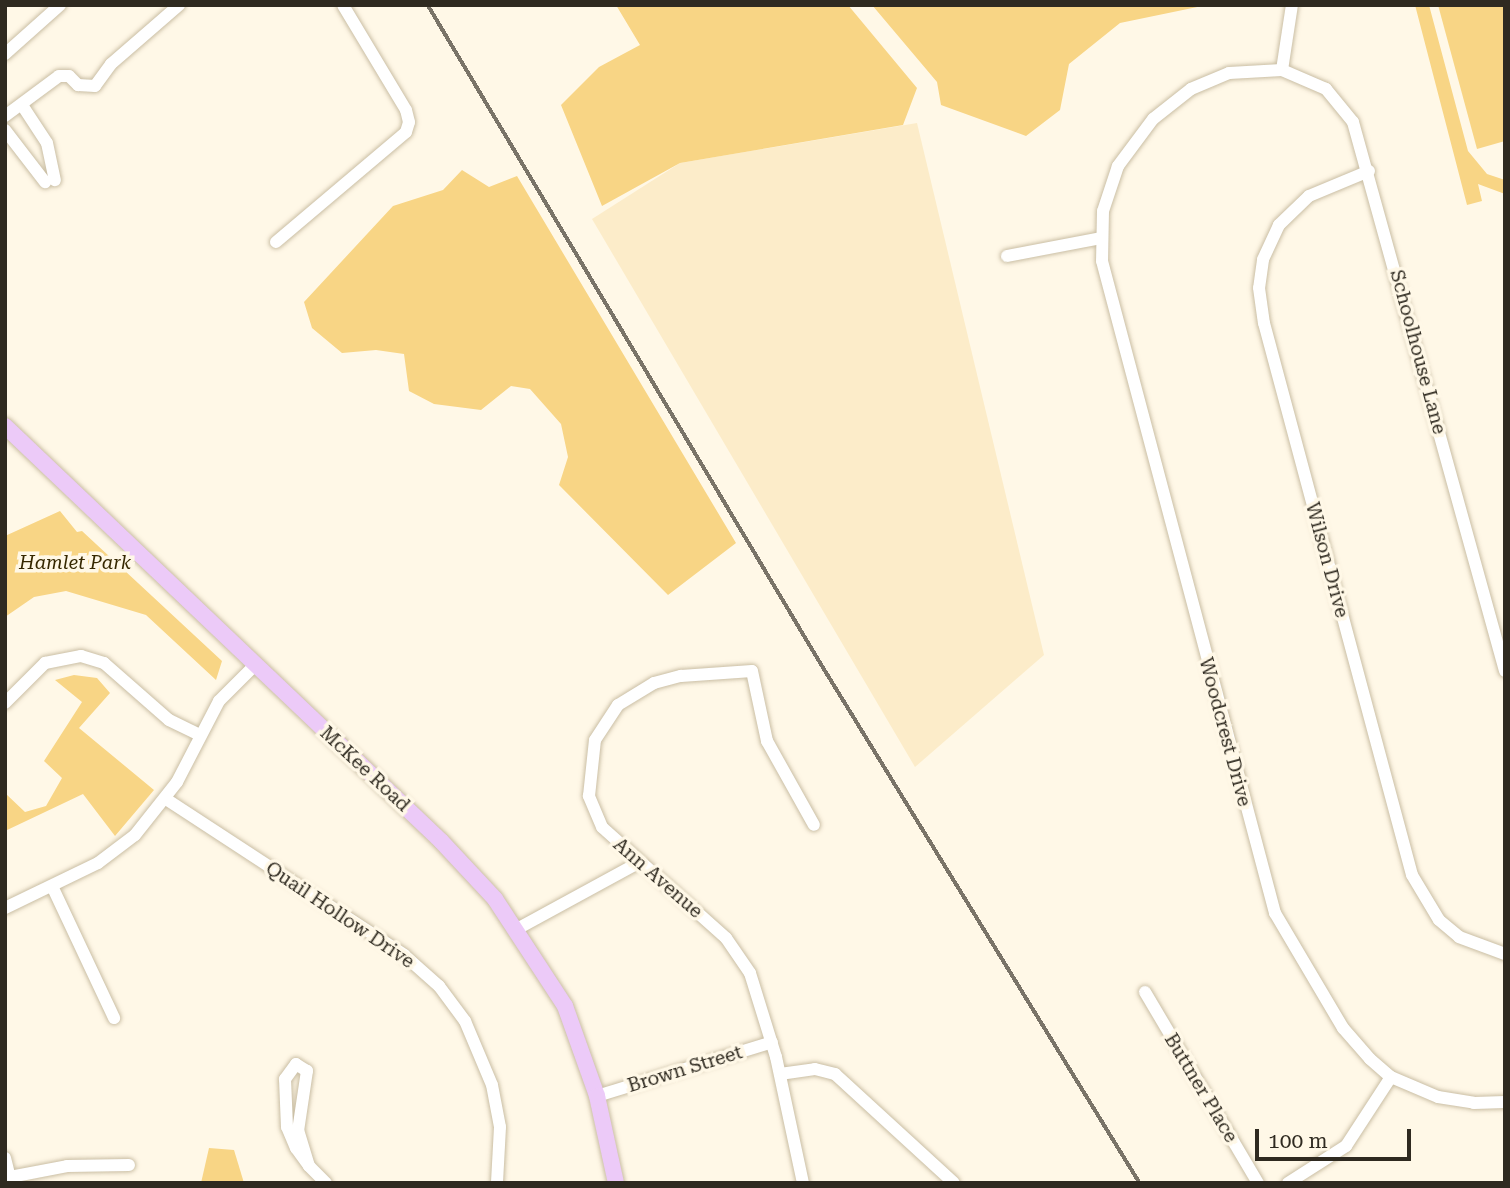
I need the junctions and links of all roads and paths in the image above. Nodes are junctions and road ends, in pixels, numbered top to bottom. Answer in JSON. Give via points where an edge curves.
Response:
{"nodes":[{"id":1,"x":60,"y":5,"type":"edge"},
{"id":2,"x":179,"y":5,"type":"edge"},
{"id":3,"x":343,"y":5,"type":"edge"},
{"id":4,"x":1292,"y":5,"type":"edge"},
{"id":5,"x":5,"y":54,"type":"edge"},
{"id":6,"x":1282,"y":70,"type":"junction"},
{"id":7,"x":22,"y":105,"type":"junction"},
{"id":8,"x":5,"y":116,"type":"edge"},
{"id":9,"x":5,"y":130,"type":"edge"},
{"id":10,"x":1369,"y":171,"type":"junction"},
{"id":11,"x":1101,"y":238,"type":"junction"},
{"id":12,"x":276,"y":243,"type":"dead end"},
{"id":13,"x":1007,"y":256,"type":"dead end"},
{"id":14,"x":5,"y":426,"type":"edge"},
{"id":15,"x":255,"y":665,"type":"junction"},
{"id":16,"x":1505,"y":671,"type":"edge"},
{"id":17,"x":5,"y":704,"type":"edge"},
{"id":18,"x":200,"y":735,"type":"junction"},
{"id":19,"x":166,"y":799,"type":"junction"},
{"id":20,"x":814,"y":825,"type":"dead end"},
{"id":21,"x":640,"y":862,"type":"junction"},
{"id":22,"x":52,"y":886,"type":"junction"},
{"id":23,"x":5,"y":908,"type":"edge"},
{"id":24,"x":517,"y":929,"type":"junction"},
{"id":25,"x":1505,"y":954,"type":"edge"},
{"id":26,"x":1145,"y":992,"type":"dead end"},
{"id":27,"x":114,"y":1018,"type":"dead end"},
{"id":28,"x":772,"y":1042,"type":"junction"},
{"id":29,"x":780,"y":1074,"type":"junction"},
{"id":30,"x":1391,"y":1077,"type":"junction"},
{"id":31,"x":597,"y":1096,"type":"junction"},
{"id":32,"x":1505,"y":1102,"type":"edge"},
{"id":33,"x":5,"y":1158,"type":"edge"},
{"id":34,"x":129,"y":1165,"type":"dead end"},
{"id":35,"x":309,"y":1166,"type":"junction"},
{"id":36,"x":10,"y":1180,"type":"edge"},
{"id":37,"x":326,"y":1183,"type":"edge"},
{"id":38,"x":496,"y":1183,"type":"edge"},
{"id":39,"x":616,"y":1183,"type":"edge"},
{"id":40,"x":803,"y":1183,"type":"edge"},
{"id":41,"x":954,"y":1183,"type":"edge"},
{"id":42,"x":1258,"y":1183,"type":"edge"},
{"id":43,"x":1289,"y":1183,"type":"edge"}],
"edges":[{"from":1,"to":5,"type":"street"},
{"from":2,"to":7,"type":"street","via":[[111,64],[95,86],[78,85],[64,74]]},
{"from":3,"to":12,"type":"street","via":[[409,122],[406,132]]},
{"from":4,"to":6,"type":"street"},
{"from":6,"to":10,"type":"street","name":"Schoolhouse Lane","via":[[1302,76],[1338,99],[1353,122]]},
{"from":6,"to":11,"type":"street","name":"Woodcrest Drive","via":[[1229,73],[1191,89],[1153,119],[1118,166],[1103,211]]},
{"from":7,"to":8,"type":"street"},
{"from":7,"to":9,"type":"street","via":[[47,143],[50,181]]},
{"from":10,"to":16,"type":"street","name":"Schoolhouse Lane"},
{"from":10,"to":25,"type":"street","name":"Wilson Drive","via":[[1309,196],[1279,225],[1263,260],[1259,288],[1264,323],[1412,876],[1439,920],[1459,936]]},
{"from":11,"to":13,"type":"street"},
{"from":11,"to":30,"type":"street","name":"Woodcrest Drive","via":[[1110,303],[1275,913],[1343,1028]]},
{"from":14,"to":15,"type":"main road","name":"McKee Road"},
{"from":15,"to":18,"type":"street","via":[[219,701]]},
{"from":15,"to":24,"type":"main road","name":"McKee Road","via":[[442,841]]},
{"from":17,"to":18,"type":"street","via":[[45,663],[81,656],[104,663],[169,720]]},
{"from":18,"to":19,"type":"street"},
{"from":19,"to":22,"type":"street","via":[[119,848]]},
{"from":19,"to":38,"type":"street","name":"Quail Hollow Drive","via":[[404,956],[439,986],[465,1021],[492,1085],[500,1127]]},
{"from":20,"to":21,"type":"street","name":"Ann Avenue","via":[[767,741],[752,671],[654,683],[618,705],[600,729],[589,763],[592,807],[602,827]]},
{"from":21,"to":24,"type":"street"},
{"from":21,"to":28,"type":"street","name":"Ann Avenue","via":[[735,948],[750,973]]},
{"from":22,"to":23,"type":"street"},
{"from":22,"to":27,"type":"street"},
{"from":24,"to":31,"type":"main road","name":"McKee Road","via":[[565,1006]]},
{"from":26,"to":42,"type":"street","name":"Buttner Place"},
{"from":28,"to":29,"type":"street","name":"Ann Avenue"},
{"from":28,"to":31,"type":"street","name":"Brown Street"},
{"from":29,"to":40,"type":"street","name":"Ann Avenue"},
{"from":29,"to":41,"type":"street","via":[[815,1069],[835,1074]]},
{"from":30,"to":32,"type":"street","name":"Woodcrest Drive","via":[[1438,1097]]},
{"from":30,"to":43,"type":"street","via":[[1346,1146]]},
{"from":31,"to":39,"type":"main road","name":"McKee Road"},
{"from":33,"to":36,"type":"street"},
{"from":34,"to":36,"type":"street","via":[[67,1166]]},
{"from":35,"to":35,"type":"street","via":[[298,1131],[307,1072],[296,1064],[286,1074],[284,1114],[290,1140]]},
{"from":35,"to":37,"type":"street"}]}
